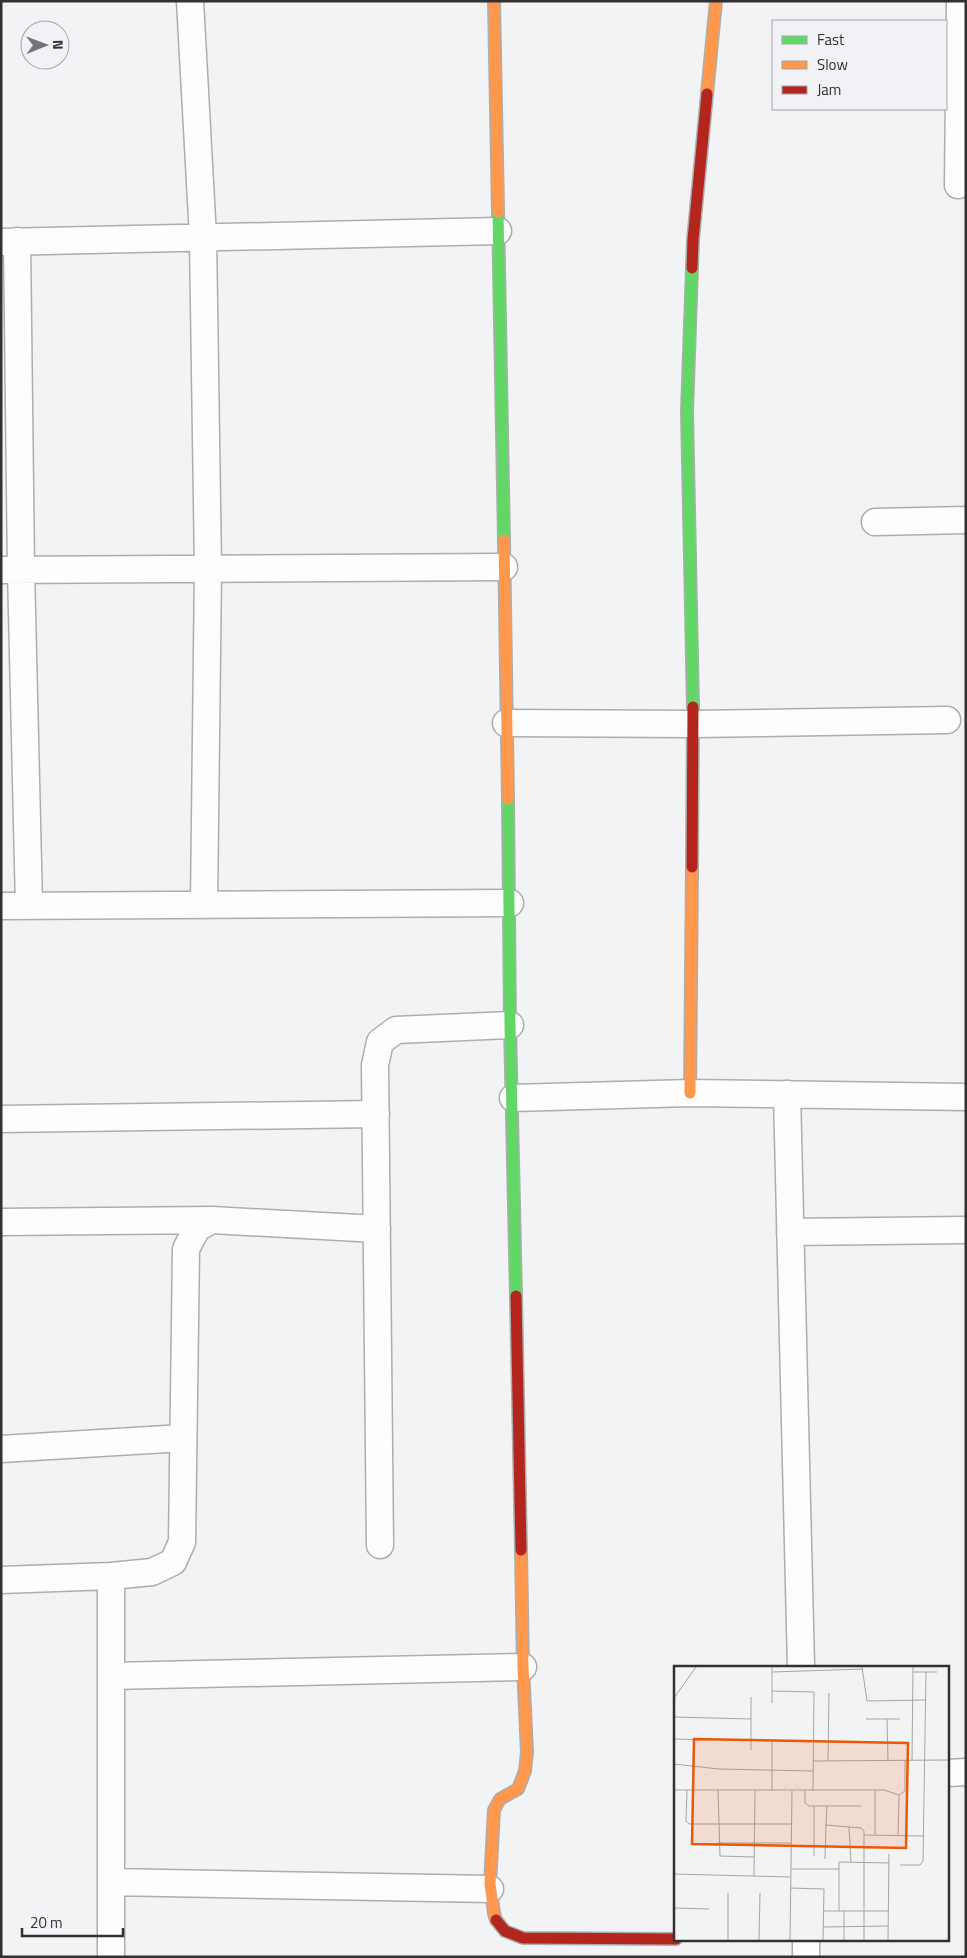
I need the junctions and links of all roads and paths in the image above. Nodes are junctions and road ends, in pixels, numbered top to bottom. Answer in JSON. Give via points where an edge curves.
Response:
{"nodes":[{"id":1,"x":190,"y":1,"type":"edge"},
{"id":2,"x":494,"y":1,"type":"edge"},
{"id":3,"x":716,"y":1,"type":"edge"},
{"id":4,"x":960,"y":1,"type":"edge"},
{"id":5,"x":958,"y":185,"type":"dead end"},
{"id":6,"x":498,"y":231,"type":"junction"},
{"id":7,"x":203,"y":237,"type":"junction"},
{"id":8,"x":9,"y":242,"type":"edge"},
{"id":9,"x":966,"y":520,"type":"edge"},
{"id":10,"x":875,"y":522,"type":"dead end"},
{"id":11,"x":504,"y":567,"type":"junction"},
{"id":12,"x":208,"y":569,"type":"junction"},
{"id":13,"x":11,"y":570,"type":"edge"},
{"id":14,"x":947,"y":720,"type":"dead end"},
{"id":15,"x":506,"y":723,"type":"junction"},
{"id":16,"x":693,"y":724,"type":"junction"},
{"id":17,"x":510,"y":903,"type":"junction"},
{"id":18,"x":204,"y":904,"type":"junction"},
{"id":19,"x":1,"y":906,"type":"edge"},
{"id":20,"x":29,"y":906,"type":"junction"},
{"id":21,"x":510,"y":1025,"type":"junction"},
{"id":22,"x":690,"y":1093,"type":"junction"},
{"id":23,"x":787,"y":1094,"type":"junction"},
{"id":24,"x":966,"y":1096,"type":"edge"},
{"id":25,"x":513,"y":1098,"type":"junction"},
{"id":26,"x":376,"y":1114,"type":"junction"},
{"id":27,"x":1,"y":1119,"type":"edge"},
{"id":28,"x":212,"y":1220,"type":"junction"},
{"id":29,"x":1,"y":1222,"type":"edge"},
{"id":30,"x":377,"y":1229,"type":"junction"},
{"id":31,"x":966,"y":1230,"type":"edge"},
{"id":32,"x":790,"y":1232,"type":"junction"},
{"id":33,"x":183,"y":1438,"type":"junction"},
{"id":34,"x":1,"y":1448,"type":"edge"},
{"id":35,"x":380,"y":1546,"type":"dead end"},
{"id":36,"x":111,"y":1576,"type":"junction"},
{"id":37,"x":1,"y":1580,"type":"edge"},
{"id":38,"x":801,"y":1666,"type":"edge"},
{"id":39,"x":523,"y":1667,"type":"junction"},
{"id":40,"x":111,"y":1676,"type":"junction"},
{"id":41,"x":966,"y":1772,"type":"edge"},
{"id":42,"x":950,"y":1773,"type":"edge"},
{"id":43,"x":111,"y":1882,"type":"junction"},
{"id":44,"x":490,"y":1889,"type":"junction"},
{"id":45,"x":674,"y":1938,"type":"edge"},
{"id":46,"x":806,"y":1940,"type":"edge"},
{"id":47,"x":111,"y":1957,"type":"edge"},
{"id":48,"x":806,"y":1957,"type":"edge"}],
"edges":[{"from":1,"to":7,"type":"street"},
{"from":2,"to":6,"type":"street"},
{"from":3,"to":16,"type":"street","via":[[693,240],[687,411]]},
{"from":4,"to":5,"type":"street"},
{"from":6,"to":7,"type":"street"},
{"from":6,"to":11,"type":"street"},
{"from":7,"to":8,"type":"street"},
{"from":7,"to":12,"type":"street"},
{"from":8,"to":13,"type":"street"},
{"from":9,"to":10,"type":"street"},
{"from":11,"to":12,"type":"street"},
{"from":11,"to":15,"type":"street"},
{"from":12,"to":13,"type":"street"},
{"from":12,"to":18,"type":"street"},
{"from":13,"to":20,"type":"street"},
{"from":14,"to":16,"type":"street"},
{"from":15,"to":16,"type":"street"},
{"from":15,"to":17,"type":"street"},
{"from":16,"to":22,"type":"street"},
{"from":17,"to":18,"type":"street"},
{"from":17,"to":21,"type":"street"},
{"from":18,"to":20,"type":"street"},
{"from":19,"to":20,"type":"street"},
{"from":21,"to":25,"type":"street"},
{"from":21,"to":26,"type":"street","via":[[396,1030],[380,1042],[375,1065]]},
{"from":22,"to":23,"type":"street"},
{"from":22,"to":25,"type":"street"},
{"from":23,"to":24,"type":"street"},
{"from":23,"to":32,"type":"street"},
{"from":25,"to":39,"type":"street"},
{"from":26,"to":27,"type":"street"},
{"from":26,"to":30,"type":"street"},
{"from":28,"to":29,"type":"street"},
{"from":28,"to":30,"type":"street"},
{"from":28,"to":33,"type":"street","via":[[197,1228],[186,1249]]},
{"from":30,"to":35,"type":"street"},
{"from":31,"to":32,"type":"street"},
{"from":32,"to":38,"type":"street"},
{"from":33,"to":34,"type":"street"},
{"from":33,"to":36,"type":"street","via":[[182,1542],[173,1562],[152,1572]]},
{"from":36,"to":37,"type":"street"},
{"from":36,"to":40,"type":"street"},
{"from":39,"to":40,"type":"street"},
{"from":39,"to":44,"type":"street","via":[[525,1771],[518,1789],[500,1799],[494,1810]]},
{"from":40,"to":43,"type":"street"},
{"from":41,"to":42,"type":"street"},
{"from":43,"to":44,"type":"street"},
{"from":43,"to":47,"type":"street"},
{"from":44,"to":45,"type":"street","via":[[497,1921],[508,1934],[523,1938]]},
{"from":46,"to":48,"type":"street"}]}
